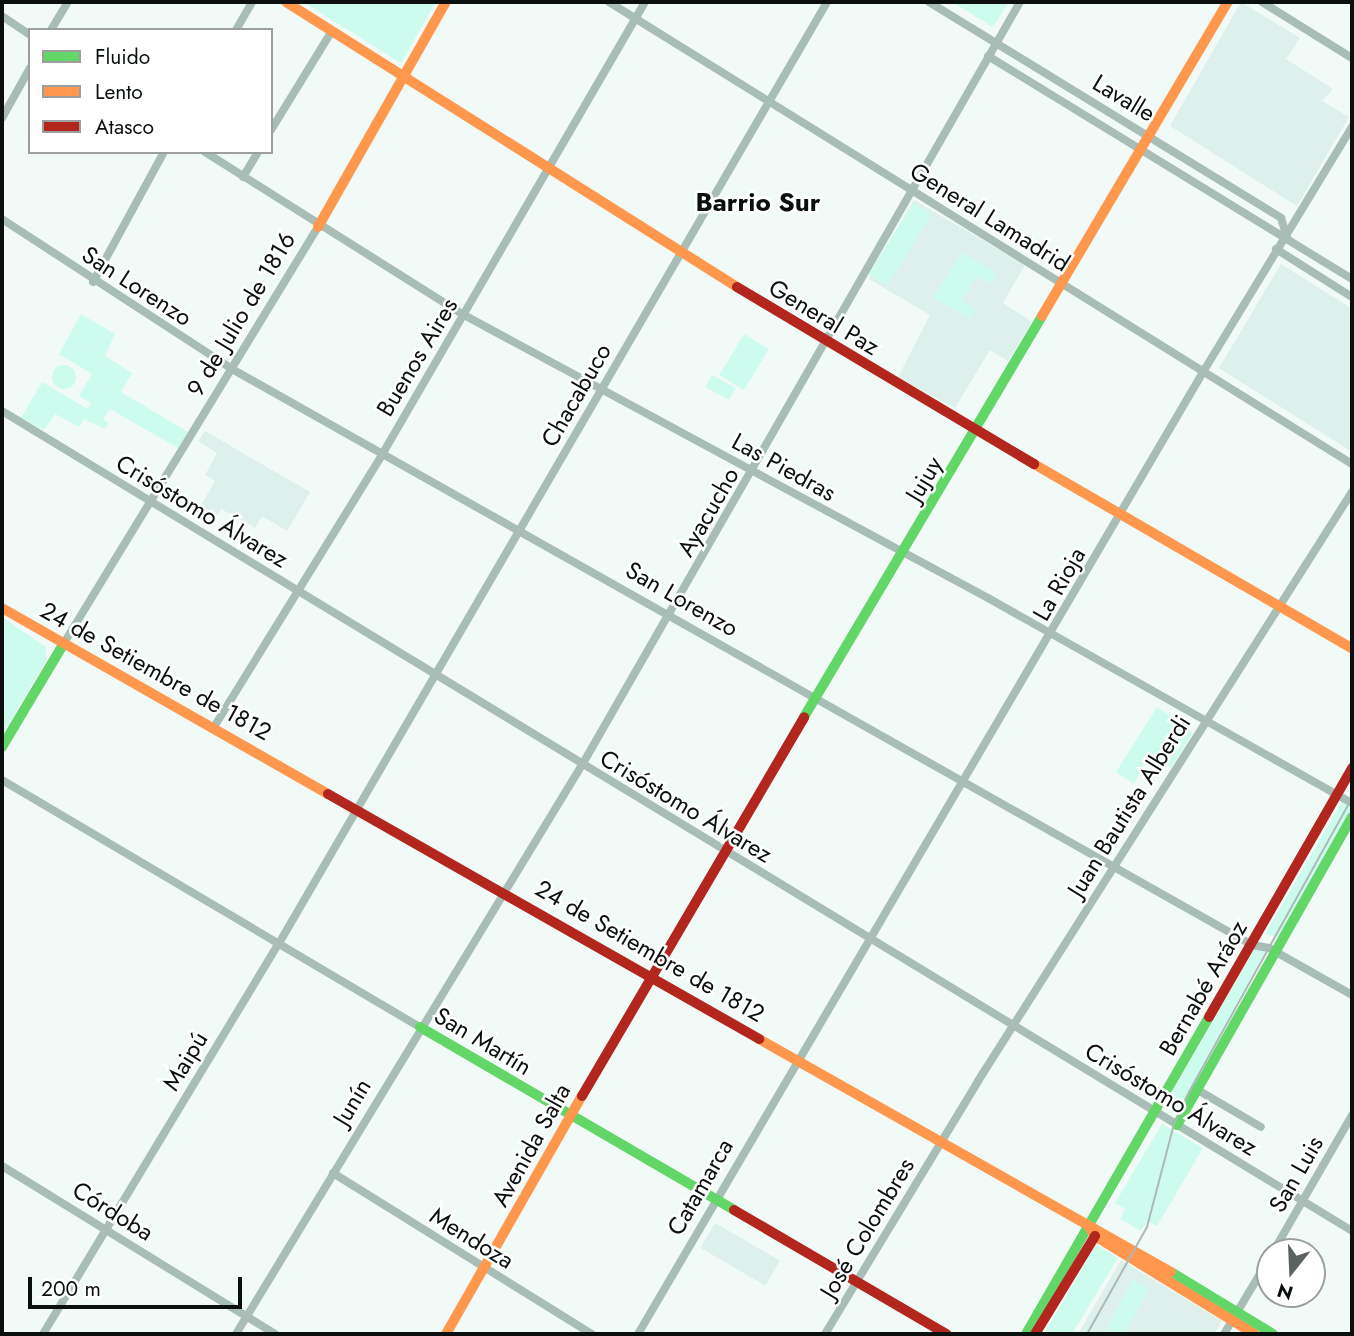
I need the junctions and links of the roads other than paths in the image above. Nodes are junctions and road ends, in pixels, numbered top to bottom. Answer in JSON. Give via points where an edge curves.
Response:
{"nodes":[{"id":1,"x":68,"y":2,"type":"edge"},
{"id":2,"x":252,"y":2,"type":"edge"},
{"id":3,"x":286,"y":2,"type":"edge"},
{"id":4,"x":446,"y":2,"type":"edge"},
{"id":5,"x":608,"y":2,"type":"edge"},
{"id":6,"x":645,"y":2,"type":"edge"},
{"id":7,"x":827,"y":2,"type":"edge"},
{"id":8,"x":929,"y":2,"type":"edge"},
{"id":9,"x":1020,"y":2,"type":"edge"},
{"id":10,"x":1228,"y":2,"type":"edge"},
{"id":11,"x":1262,"y":2,"type":"edge"},
{"id":12,"x":2,"y":16,"type":"edge"},
{"id":13,"x":635,"y":18,"type":"junction"},
{"id":14,"x":52,"y":28,"type":"edge"},
{"id":15,"x":237,"y":28,"type":"edge"},
{"id":16,"x":332,"y":31,"type":"junction"},
{"id":17,"x":28,"y":34,"type":"edge"},
{"id":18,"x":997,"y":43,"type":"junction"},
{"id":19,"x":988,"y":56,"type":"junction"},
{"id":20,"x":1352,"y":58,"type":"edge"},
{"id":21,"x":28,"y":72,"type":"edge"},
{"id":22,"x":404,"y":76,"type":"junction"},
{"id":23,"x":768,"y":101,"type":"junction"},
{"id":24,"x":2,"y":118,"type":"edge"},
{"id":25,"x":273,"y":127,"type":"edge"},
{"id":26,"x":1351,"y":132,"type":"edge"},
{"id":27,"x":1149,"y":136,"type":"junction"},
{"id":28,"x":1141,"y":149,"type":"junction"},
{"id":29,"x":163,"y":154,"type":"edge"},
{"id":30,"x":208,"y":154,"type":"edge"},
{"id":31,"x":257,"y":154,"type":"edge"},
{"id":32,"x":547,"y":169,"type":"junction"},
{"id":33,"x":243,"y":177,"type":"junction"},
{"id":34,"x":912,"y":190,"type":"junction"},
{"id":35,"x":2,"y":219,"type":"edge"},
{"id":36,"x":318,"y":227,"type":"junction"},
{"id":37,"x":1287,"y":238,"type":"junction"},
{"id":38,"x":1276,"y":249,"type":"junction"},
{"id":39,"x":680,"y":254,"type":"junction"},
{"id":40,"x":1352,"y":279,"type":"edge"},
{"id":41,"x":93,"y":282,"type":"junction"},
{"id":42,"x":1061,"y":283,"type":"junction"},
{"id":43,"x":1352,"y":297,"type":"edge"},
{"id":44,"x":464,"y":315,"type":"junction"},
{"id":45,"x":825,"y":343,"type":"junction"},
{"id":46,"x":232,"y":369,"type":"junction"},
{"id":47,"x":1203,"y":372,"type":"junction"},
{"id":48,"x":601,"y":390,"type":"junction"},
{"id":49,"x":2,"y":411,"type":"edge"},
{"id":50,"x":976,"y":432,"type":"junction"},
{"id":51,"x":383,"y":453,"type":"junction"},
{"id":52,"x":1352,"y":464,"type":"edge"},
{"id":53,"x":754,"y":472,"type":"junction"},
{"id":54,"x":1352,"y":492,"type":"edge"},
{"id":55,"x":150,"y":502,"type":"junction"},
{"id":56,"x":1121,"y":516,"type":"junction"},
{"id":57,"x":521,"y":531,"type":"junction"},
{"id":58,"x":903,"y":555,"type":"junction"},
{"id":59,"x":299,"y":591,"type":"junction"},
{"id":60,"x":1279,"y":605,"type":"junction"},
{"id":61,"x":2,"y":608,"type":"edge"},
{"id":62,"x":670,"y":614,"type":"junction"},
{"id":63,"x":1052,"y":636,"type":"junction"},
{"id":64,"x":64,"y":643,"type":"junction"},
{"id":65,"x":1352,"y":648,"type":"edge"},
{"id":66,"x":437,"y":674,"type":"junction"},
{"id":67,"x":815,"y":698,"type":"junction"},
{"id":68,"x":1205,"y":723,"type":"junction"},
{"id":69,"x":214,"y":727,"type":"junction"},
{"id":70,"x":2,"y":747,"type":"edge"},
{"id":71,"x":582,"y":765,"type":"junction"},
{"id":72,"x":1352,"y":768,"type":"edge"},
{"id":73,"x":2,"y":780,"type":"edge"},
{"id":74,"x":962,"y":781,"type":"junction"},
{"id":75,"x":1336,"y":795,"type":"junction"},
{"id":76,"x":1352,"y":803,"type":"edge"},
{"id":77,"x":359,"y":807,"type":"junction"},
{"id":78,"x":1352,"y":817,"type":"edge"},
{"id":79,"x":724,"y":852,"type":"junction"},
{"id":80,"x":1114,"y":867,"type":"junction"},
{"id":81,"x":503,"y":890,"type":"junction"},
{"id":82,"x":870,"y":939,"type":"junction"},
{"id":83,"x":278,"y":945,"type":"junction"},
{"id":84,"x":1252,"y":945,"type":"junction"},
{"id":85,"x":1275,"y":951,"type":"junction"},
{"id":86,"x":651,"y":975,"type":"junction"},
{"id":87,"x":1352,"y":995,"type":"edge"},
{"id":88,"x":1013,"y":1025,"type":"junction"},
{"id":89,"x":420,"y":1027,"type":"junction"},
{"id":90,"x":797,"y":1060,"type":"junction"},
{"id":91,"x":1196,"y":1088,"type":"junction"},
{"id":92,"x":1156,"y":1113,"type":"junction"},
{"id":93,"x":1352,"y":1115,"type":"edge"},
{"id":94,"x":571,"y":1117,"type":"junction"},
{"id":95,"x":1177,"y":1125,"type":"junction"},
{"id":96,"x":1261,"y":1127,"type":"dead end"},
{"id":97,"x":942,"y":1143,"type":"junction"},
{"id":98,"x":2,"y":1166,"type":"edge"},
{"id":99,"x":333,"y":1173,"type":"junction"},
{"id":100,"x":714,"y":1200,"type":"junction"},
{"id":101,"x":1303,"y":1201,"type":"junction"},
{"id":102,"x":107,"y":1230,"type":"junction"},
{"id":103,"x":1352,"y":1231,"type":"edge"},
{"id":104,"x":1092,"y":1232,"type":"junction"},
{"id":105,"x":1281,"y":1238,"type":"edge"},
{"id":106,"x":485,"y":1269,"type":"junction"},
{"id":107,"x":1256,"y":1281,"type":"edge"},
{"id":108,"x":856,"y":1283,"type":"junction"},
{"id":109,"x":246,"y":1316,"type":"junction"},
{"id":110,"x":1235,"y":1317,"type":"junction"},
{"id":111,"x":43,"y":1334,"type":"edge"},
{"id":112,"x":236,"y":1334,"type":"edge"},
{"id":113,"x":275,"y":1334,"type":"edge"},
{"id":114,"x":446,"y":1334,"type":"edge"},
{"id":115,"x":592,"y":1334,"type":"edge"},
{"id":116,"x":638,"y":1334,"type":"edge"},
{"id":117,"x":825,"y":1334,"type":"edge"},
{"id":118,"x":946,"y":1334,"type":"edge"},
{"id":119,"x":1026,"y":1334,"type":"edge"},
{"id":120,"x":1035,"y":1334,"type":"edge"},
{"id":121,"x":1224,"y":1334,"type":"edge"},
{"id":122,"x":1254,"y":1334,"type":"edge"},
{"id":123,"x":1273,"y":1334,"type":"edge"}],
"edges":[{"from":1,"to":14,"type":"street"},
{"from":2,"to":15,"type":"street"},
{"from":3,"to":16,"type":"street","name":"General Paz"},
{"from":4,"to":22,"type":"street","name":"9 de Julio de 1816"},
{"from":5,"to":13,"type":"street","name":"General Lamadrid"},
{"from":6,"to":13,"type":"street","name":"Buenos Aires"},
{"from":7,"to":23,"type":"street","name":"Chacabuco"},
{"from":8,"to":18,"type":"street","name":"Lavalle"},
{"from":9,"to":18,"type":"street","name":"Ayacucho"},
{"from":10,"to":27,"type":"street","name":"Jujuy"},
{"from":11,"to":20,"type":"street"},
{"from":12,"to":17,"type":"street"},
{"from":13,"to":23,"type":"street","name":"General Lamadrid"},
{"from":13,"to":32,"type":"street","name":"Buenos Aires"},
{"from":16,"to":22,"type":"street","name":"General Paz"},
{"from":16,"to":25,"type":"street"},
{"from":18,"to":19,"type":"street","name":"Ayacucho"},
{"from":18,"to":27,"type":"street","name":"Lavalle"},
{"from":19,"to":28,"type":"street","name":"Lavalle"},
{"from":19,"to":34,"type":"street","name":"Ayacucho"},
{"from":21,"to":24,"type":"street"},
{"from":22,"to":32,"type":"street","name":"General Paz"},
{"from":22,"to":36,"type":"street","name":"9 de Julio de 1816"},
{"from":23,"to":34,"type":"street","name":"General Lamadrid"},
{"from":23,"to":39,"type":"street","name":"Chacabuco"},
{"from":26,"to":37,"type":"street","name":"La Rioja"},
{"from":27,"to":28,"type":"street","name":"Jujuy"},
{"from":27,"to":37,"type":"street","name":"Lavalle","via":[[1281,218]]},
{"from":28,"to":37,"type":"street","name":"Lavalle"},
{"from":28,"to":42,"type":"street","name":"Jujuy"},
{"from":29,"to":41,"type":"street"},
{"from":30,"to":33,"type":"street","name":"Las Piedras"},
{"from":31,"to":33,"type":"street"},
{"from":32,"to":39,"type":"street","name":"General Paz"},
{"from":32,"to":44,"type":"street","name":"Buenos Aires"},
{"from":33,"to":36,"type":"street","name":"Las Piedras"},
{"from":34,"to":42,"type":"street","name":"General Lamadrid"},
{"from":34,"to":45,"type":"street","name":"Ayacucho"},
{"from":35,"to":41,"type":"street","name":"San Lorenzo"},
{"from":36,"to":44,"type":"street","name":"Las Piedras"},
{"from":36,"to":46,"type":"street","name":"9 de Julio de 1816"},
{"from":37,"to":38,"type":"street","name":"La Rioja"},
{"from":37,"to":40,"type":"street","name":"Lavalle"},
{"from":38,"to":43,"type":"street"},
{"from":38,"to":47,"type":"street","name":"La Rioja"},
{"from":39,"to":45,"type":"street","name":"General Paz"},
{"from":39,"to":48,"type":"street","name":"Chacabuco"},
{"from":41,"to":46,"type":"street","name":"San Lorenzo"},
{"from":42,"to":47,"type":"street","name":"General Lamadrid"},
{"from":42,"to":50,"type":"street","name":"Jujuy"},
{"from":44,"to":48,"type":"street","name":"Las Piedras"},
{"from":44,"to":51,"type":"street","name":"Buenos Aires"},
{"from":45,"to":50,"type":"street","name":"General Paz"},
{"from":45,"to":53,"type":"street","name":"Ayacucho"},
{"from":46,"to":51,"type":"street","name":"San Lorenzo"},
{"from":46,"to":55,"type":"street","name":"9 de Julio de 1816"},
{"from":47,"to":52,"type":"street","name":"General Lamadrid"},
{"from":47,"to":56,"type":"street","name":"La Rioja"},
{"from":48,"to":53,"type":"street","name":"Las Piedras"},
{"from":48,"to":57,"type":"street","name":"Chacabuco"},
{"from":49,"to":55,"type":"street","name":"Crisóstomo Álvarez"},
{"from":50,"to":56,"type":"street","name":"General Paz"},
{"from":50,"to":58,"type":"street","name":"Jujuy"},
{"from":51,"to":57,"type":"street","name":"San Lorenzo"},
{"from":51,"to":59,"type":"street","name":"Buenos Aires"},
{"from":53,"to":58,"type":"street","name":"Las Piedras"},
{"from":53,"to":62,"type":"street","name":"Ayacucho"},
{"from":54,"to":60,"type":"street","name":"Juan Bautista Alberdi"},
{"from":55,"to":59,"type":"street","name":"Crisóstomo Álvarez"},
{"from":55,"to":64,"type":"street","name":"9 de Julio de 1816"},
{"from":56,"to":60,"type":"street","name":"General Paz"},
{"from":56,"to":63,"type":"street","name":"La Rioja"},
{"from":57,"to":62,"type":"street","name":"San Lorenzo"},
{"from":57,"to":66,"type":"street","name":"Chacabuco"},
{"from":58,"to":63,"type":"street","name":"Las Piedras"},
{"from":58,"to":67,"type":"street","name":"Jujuy"},
{"from":59,"to":66,"type":"street","name":"Crisóstomo Álvarez"},
{"from":59,"to":69,"type":"street","name":"Buenos Aires"},
{"from":60,"to":65,"type":"street","name":"General Paz"},
{"from":60,"to":68,"type":"street","name":"Juan Bautista Alberdi"},
{"from":61,"to":64,"type":"street","name":"24 de Setiembre de 1812"},
{"from":62,"to":67,"type":"street","name":"San Lorenzo"},
{"from":62,"to":71,"type":"street","name":"Ayacucho"},
{"from":63,"to":68,"type":"street","name":"Las Piedras"},
{"from":63,"to":74,"type":"street","name":"La Rioja"},
{"from":64,"to":69,"type":"street","name":"24 de Setiembre de 1812"},
{"from":64,"to":70,"type":"street"},
{"from":66,"to":71,"type":"street","name":"Crisóstomo Álvarez"},
{"from":66,"to":77,"type":"street","name":"Chacabuco"},
{"from":67,"to":74,"type":"street","name":"San Lorenzo"},
{"from":67,"to":79,"type":"street","name":"Jujuy"},
{"from":68,"to":75,"type":"street","name":"Las Piedras"},
{"from":68,"to":80,"type":"street","name":"Juan Bautista Alberdi"},
{"from":69,"to":77,"type":"street","name":"24 de Setiembre de 1812"},
{"from":71,"to":79,"type":"street","name":"Crisóstomo Álvarez"},
{"from":71,"to":81,"type":"street","name":"Ayacucho"},
{"from":72,"to":75,"type":"street","name":"Bernabé Aráoz"},
{"from":73,"to":83,"type":"street","name":"San Martín"},
{"from":74,"to":80,"type":"street","name":"San Lorenzo"},
{"from":74,"to":82,"type":"street","name":"La Rioja"},
{"from":75,"to":76,"type":"street","name":"Las Piedras"},
{"from":75,"to":84,"type":"street","name":"Bernabé Aráoz"},
{"from":77,"to":81,"type":"street","name":"24 de Setiembre de 1812"},
{"from":77,"to":83,"type":"street","name":"Maipú"},
{"from":78,"to":85,"type":"street","name":"Bernabé Aráoz"},
{"from":79,"to":82,"type":"street","name":"Crisóstomo Álvarez"},
{"from":79,"to":86,"type":"street","name":"Jujuy"},
{"from":80,"to":84,"type":"street","name":"San Lorenzo"},
{"from":80,"to":88,"type":"street","name":"Juan Bautista Alberdi"},
{"from":81,"to":86,"type":"street","name":"24 de Setiembre de 1812"},
{"from":81,"to":89,"type":"street","name":"Junín"},
{"from":82,"to":88,"type":"street","name":"Crisóstomo Álvarez"},
{"from":82,"to":90,"type":"street","name":"La Rioja"},
{"from":83,"to":89,"type":"street","name":"San Martín"},
{"from":83,"to":102,"type":"street","name":"Maipú"},
{"from":84,"to":85,"type":"street","name":"San Lorenzo"},
{"from":84,"to":92,"type":"street","name":"Bernabé Aráoz"},
{"from":85,"to":87,"type":"street","name":"San Lorenzo"},
{"from":85,"to":91,"type":"street","name":"Bernabé Aráoz"},
{"from":86,"to":90,"type":"street","name":"24 de Setiembre de 1812"},
{"from":86,"to":94,"type":"street","name":"Avenida Salta"},
{"from":88,"to":92,"type":"street","name":"Crisóstomo Álvarez"},
{"from":88,"to":97,"type":"street","name":"Juan Bautista Alberdi"},
{"from":89,"to":94,"type":"street","name":"San Martín"},
{"from":89,"to":99,"type":"street","name":"Junín"},
{"from":90,"to":97,"type":"street","name":"24 de Setiembre de 1812"},
{"from":90,"to":100,"type":"street","name":"Catamarca"},
{"from":91,"to":95,"type":"street","name":"Bernabé Aráoz"},
{"from":91,"to":96,"type":"street"},
{"from":92,"to":95,"type":"street","name":"Crisóstomo Álvarez"},
{"from":92,"to":104,"type":"street","name":"Bernabé Aráoz"},
{"from":93,"to":101,"type":"street","name":"San Luis"},
{"from":94,"to":100,"type":"street","name":"San Martín"},
{"from":94,"to":106,"type":"street","name":"Avenida Salta"},
{"from":95,"to":101,"type":"street","name":"Crisóstomo Álvarez"},
{"from":97,"to":104,"type":"street","name":"24 de Setiembre de 1812"},
{"from":97,"to":108,"type":"street","name":"José Colombres"},
{"from":98,"to":102,"type":"street","name":"Córdoba"},
{"from":99,"to":106,"type":"street","name":"Mendoza"},
{"from":99,"to":109,"type":"street","name":"Junín"},
{"from":100,"to":108,"type":"street","name":"San Martín"},
{"from":100,"to":116,"type":"street","name":"Catamarca"},
{"from":101,"to":103,"type":"street","name":"Crisóstomo Álvarez"},
{"from":101,"to":105,"type":"street","name":"San Luis"},
{"from":102,"to":109,"type":"street","name":"Córdoba"},
{"from":102,"to":111,"type":"street","name":"Maipú"},
{"from":104,"to":110,"type":"street","name":"24 de Setiembre de 1812"},
{"from":104,"to":119,"type":"street"},
{"from":104,"to":120,"type":"street"},
{"from":106,"to":114,"type":"street","name":"Avenida Salta"},
{"from":106,"to":115,"type":"street","name":"Mendoza"},
{"from":107,"to":110,"type":"street"},
{"from":108,"to":117,"type":"street","name":"José Colombres"},
{"from":108,"to":118,"type":"street","name":"San Martín"},
{"from":109,"to":112,"type":"street","name":"Junín"},
{"from":109,"to":113,"type":"street","name":"Córdoba"},
{"from":110,"to":121,"type":"street"},
{"from":110,"to":122,"type":"street","name":"24 de Setiembre de 1812"},
{"from":110,"to":123,"type":"street","name":"24 de Setiembre de 1812"}]}
